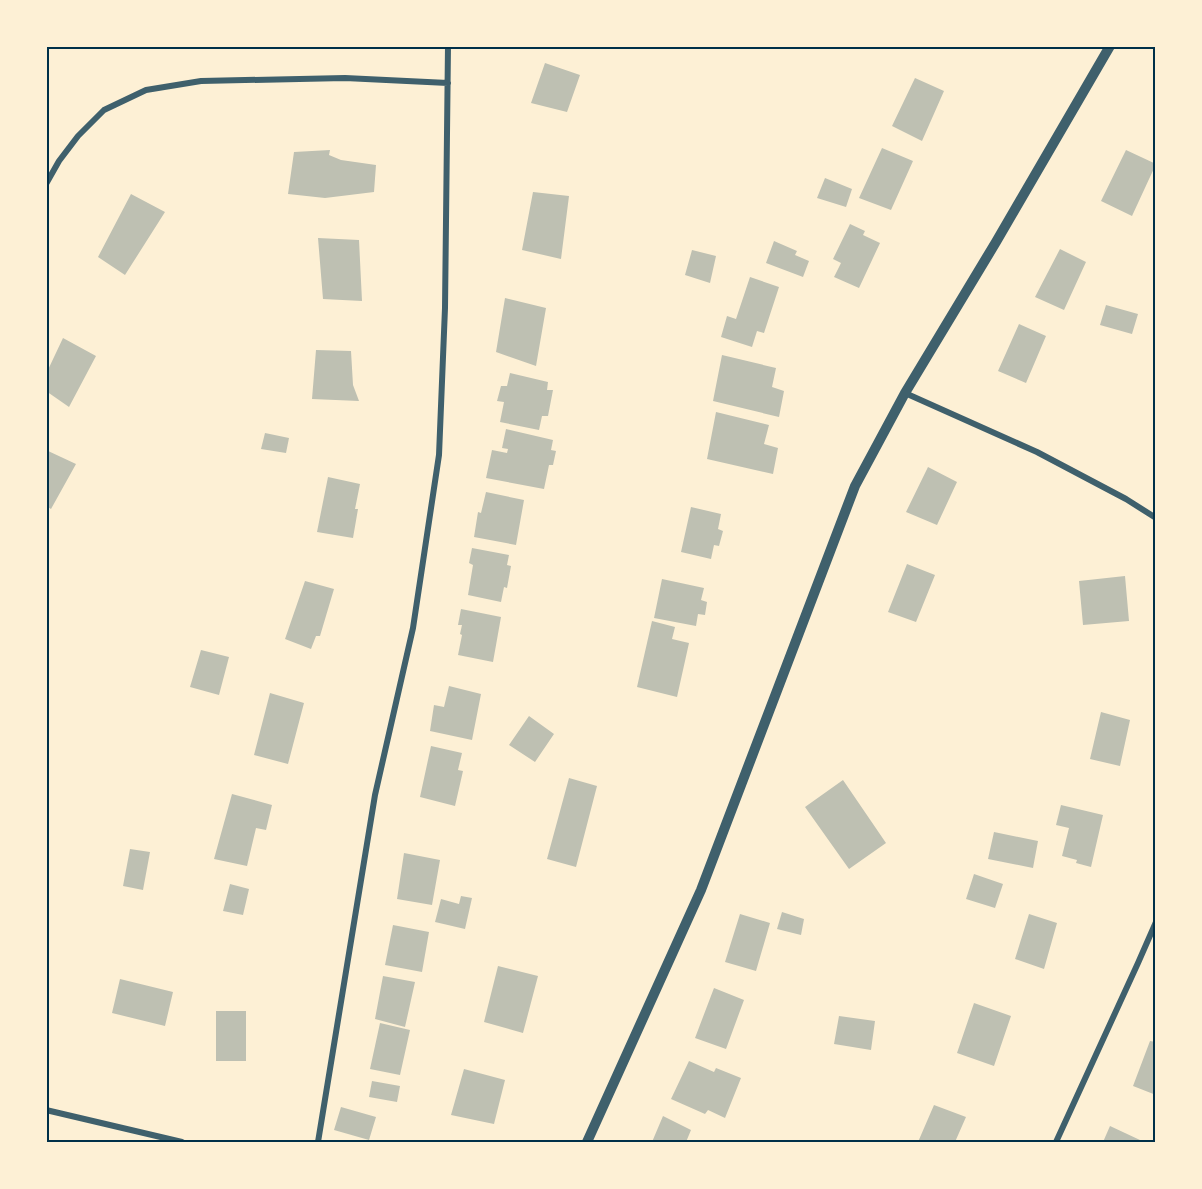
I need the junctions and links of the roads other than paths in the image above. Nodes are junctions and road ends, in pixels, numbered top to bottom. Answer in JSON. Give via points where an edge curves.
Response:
{"nodes":[{"id":1,"x":448,"y":46,"type":"edge"},
{"id":2,"x":1110,"y":46,"type":"edge"},
{"id":3,"x":448,"y":83,"type":"junction"},
{"id":4,"x":46,"y":184,"type":"edge"},
{"id":5,"x":904,"y":393,"type":"junction"},
{"id":6,"x":1155,"y":518,"type":"edge"},
{"id":7,"x":1155,"y":922,"type":"edge"},
{"id":8,"x":46,"y":1110,"type":"edge"},
{"id":9,"x":182,"y":1143,"type":"edge"},
{"id":10,"x":318,"y":1143,"type":"edge"},
{"id":11,"x":587,"y":1143,"type":"edge"},
{"id":12,"x":1056,"y":1143,"type":"edge"}],
"edges":[{"from":1,"to":3,"type":"street"},
{"from":2,"to":5,"type":"street"},
{"from":3,"to":4,"type":"street","via":[[345,78],[201,81],[146,90],[104,110],[78,136]]},
{"from":3,"to":10,"type":"street","via":[[439,455],[413,628],[375,795]]},
{"from":5,"to":6,"type":"street","via":[[1037,452]]},
{"from":5,"to":11,"type":"street","via":[[855,486],[701,890]]},
{"from":7,"to":12,"type":"street"},
{"from":8,"to":9,"type":"street"}]}
